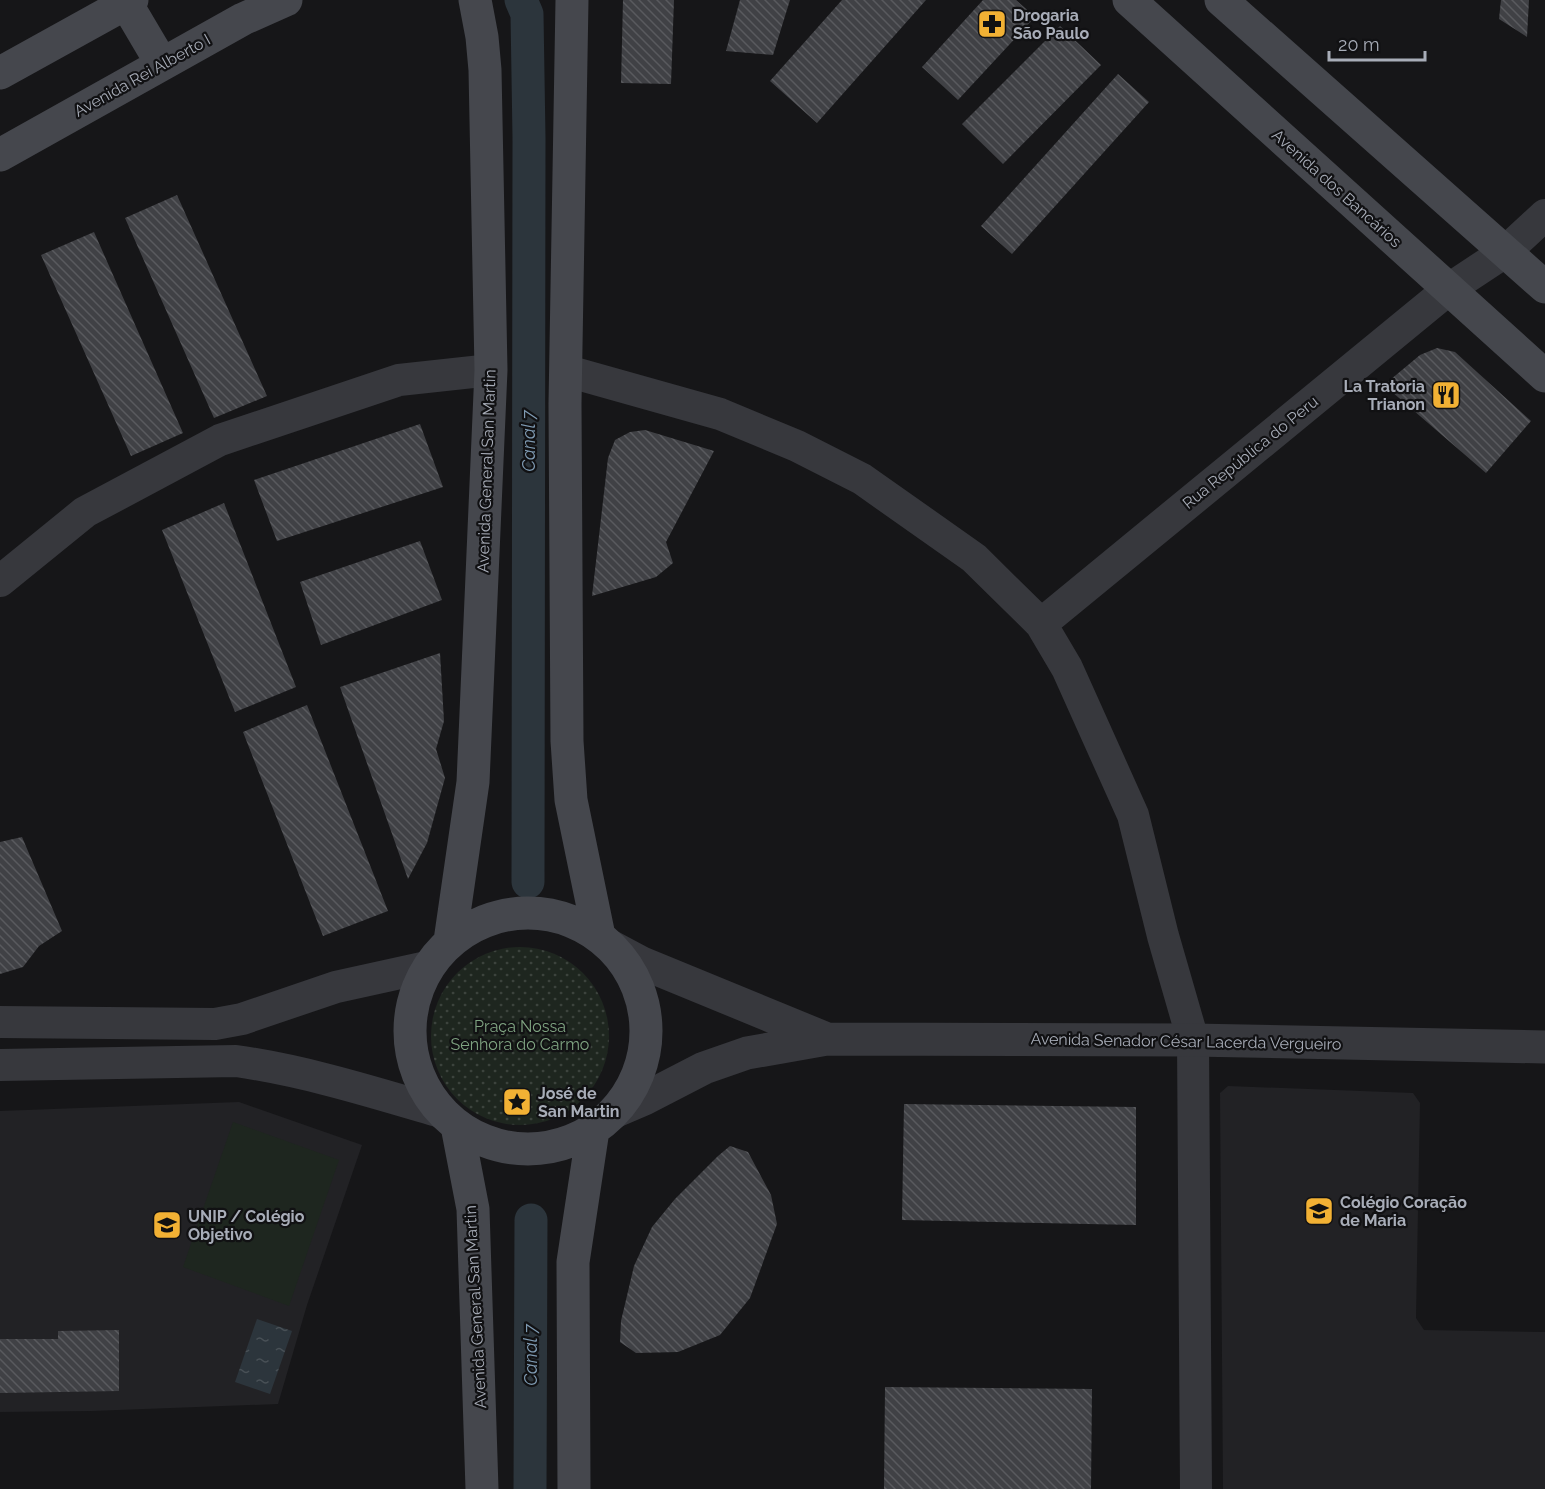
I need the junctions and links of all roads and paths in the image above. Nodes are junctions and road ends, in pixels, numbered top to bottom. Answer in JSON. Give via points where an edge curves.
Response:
{"nodes":[{"id":1,"x":286,"y":0,"type":"edge"},
{"id":2,"x":475,"y":0,"type":"edge"},
{"id":3,"x":572,"y":0,"type":"edge"},
{"id":4,"x":1129,"y":0,"type":"edge"},
{"id":5,"x":1221,"y":0,"type":"edge"},
{"id":6,"x":129,"y":2,"type":"edge"},
{"id":7,"x":238,"y":9,"type":"edge"},
{"id":8,"x":162,"y":64,"type":"junction"},
{"id":9,"x":0,"y":73,"type":"edge"},
{"id":10,"x":0,"y":155,"type":"edge"},
{"id":11,"x":1545,"y":215,"type":"edge"},
{"id":12,"x":1505,"y":252,"type":"junction"},
{"id":13,"x":1545,"y":287,"type":"edge"},
{"id":14,"x":1449,"y":289,"type":"junction"},
{"id":15,"x":491,"y":370,"type":"junction"},
{"id":16,"x":567,"y":371,"type":"junction"},
{"id":17,"x":1545,"y":376,"type":"edge"},
{"id":18,"x":0,"y":581,"type":"edge"},
{"id":19,"x":1041,"y":624,"type":"junction"},
{"id":20,"x":450,"y":941,"type":"junction"},
{"id":21,"x":606,"y":942,"type":"junction"},
{"id":22,"x":427,"y":967,"type":"junction"},
{"id":23,"x":0,"y":1022,"type":"edge"},
{"id":24,"x":215,"y":1024,"type":"junction"},
{"id":25,"x":826,"y":1039,"type":"junction"},
{"id":26,"x":1193,"y":1040,"type":"junction"},
{"id":27,"x":1545,"y":1047,"type":"edge"},
{"id":28,"x":215,"y":1061,"type":"junction"},
{"id":29,"x":0,"y":1065,"type":"edge"},
{"id":30,"x":449,"y":1119,"type":"junction"},
{"id":31,"x":604,"y":1120,"type":"junction"},
{"id":32,"x":482,"y":1489,"type":"edge"},
{"id":33,"x":574,"y":1489,"type":"edge"},
{"id":34,"x":1196,"y":1489,"type":"edge"}],
"edges":[{"from":1,"to":7,"type":"main road","name":"Avenida Rei Alberto I"},
{"from":2,"to":15,"type":"main road","name":"Avenida General San Martin","via":[[485,70]]},
{"from":3,"to":16,"type":"main road"},
{"from":4,"to":14,"type":"main road","name":"Avenida dos Bancários"},
{"from":5,"to":12,"type":"main road"},
{"from":6,"to":8,"type":"main road"},
{"from":6,"to":9,"type":"main road"},
{"from":7,"to":8,"type":"main road","name":"Avenida Rei Alberto I"},
{"from":8,"to":10,"type":"main road","name":"Avenida Rei Alberto I"},
{"from":11,"to":12,"type":"street","name":"Rua República do Peru"},
{"from":12,"to":13,"type":"main road"},
{"from":12,"to":14,"type":"street","name":"Rua República do Peru"},
{"from":14,"to":17,"type":"main road","name":"Avenida dos Bancários"},
{"from":14,"to":19,"type":"street","name":"Rua República do Peru"},
{"from":15,"to":18,"type":"street","via":[[399,380],[220,440],[85,512]]},
{"from":15,"to":20,"type":"main road","name":"Avenida General San Martin","via":[[473,782]]},
{"from":16,"to":19,"type":"street","via":[[720,414],[862,479],[974,558]]},
{"from":16,"to":21,"type":"main road","via":[[567,741],[571,800]]},
{"from":19,"to":26,"type":"street","via":[[1067,668],[1133,815]]},
{"from":20,"to":21,"type":"main road","via":[[485,920],[524,912],[563,918]]},
{"from":20,"to":22,"type":"main road"},
{"from":21,"to":25,"type":"street","via":[[642,963]]},
{"from":21,"to":31,"type":"main road","via":[[631,971],[642,999],[647,1029],[644,1058],[633,1086]]},
{"from":22,"to":24,"type":"street","via":[[336,987]]},
{"from":22,"to":30,"type":"main road","via":[[414,995],[409,1026],[411,1057],[423,1086]]},
{"from":23,"to":24,"type":"street"},
{"from":24,"to":28,"type":"street"},
{"from":25,"to":26,"type":"street","name":"Avenida Senador César Lacerda Vergueiro"},
{"from":25,"to":31,"type":"street","via":[[747,1053],[704,1068]]},
{"from":26,"to":27,"type":"street","name":"Avenida Senador César Lacerda Vergueiro"},
{"from":26,"to":34,"type":"street"},
{"from":28,"to":29,"type":"street"},
{"from":28,"to":30,"type":"street","via":[[277,1067],[354,1086]]},
{"from":30,"to":31,"type":"main road","via":[[489,1143],[525,1149],[560,1145]]},
{"from":30,"to":32,"type":"main road","name":"Avenida General San Martin","via":[[473,1209]]},
{"from":31,"to":33,"type":"main road","via":[[573,1262]]}]}
